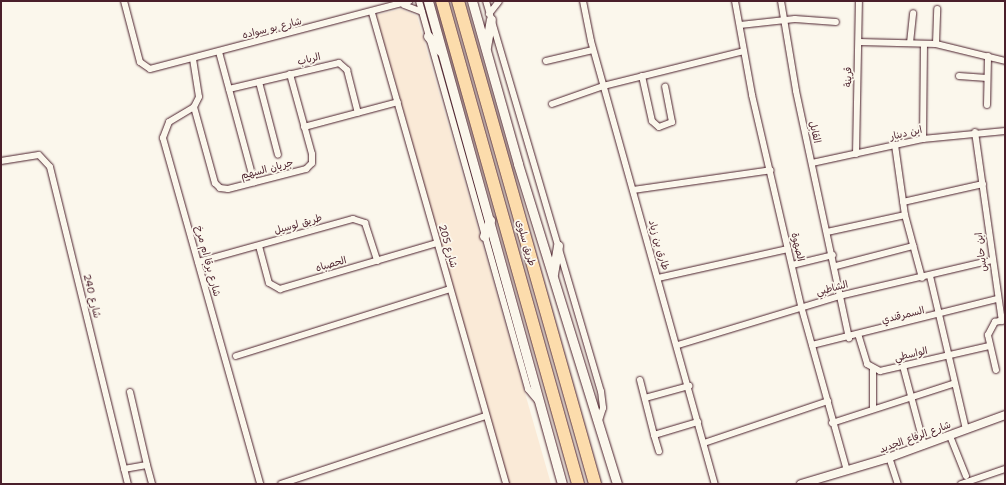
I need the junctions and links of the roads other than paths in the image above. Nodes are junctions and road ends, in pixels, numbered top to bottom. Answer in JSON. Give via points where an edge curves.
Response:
{"nodes":[{"id":1,"x":124,"y":1,"type":"edge"},
{"id":2,"x":419,"y":1,"type":"edge"},
{"id":3,"x":428,"y":1,"type":"edge"},
{"id":4,"x":442,"y":1,"type":"edge"},
{"id":5,"x":458,"y":1,"type":"edge"},
{"id":6,"x":472,"y":1,"type":"edge"},
{"id":7,"x":486,"y":1,"type":"edge"},
{"id":8,"x":499,"y":1,"type":"edge"},
{"id":9,"x":584,"y":1,"type":"edge"},
{"id":10,"x":588,"y":1,"type":"edge"},
{"id":11,"x":735,"y":1,"type":"edge"},
{"id":12,"x":781,"y":1,"type":"edge"},
{"id":13,"x":858,"y":1,"type":"edge"},
{"id":14,"x":406,"y":3,"type":"edge"},
{"id":15,"x":937,"y":9,"type":"dead end"},
{"id":16,"x":586,"y":11,"type":"junction"},
{"id":17,"x":422,"y":12,"type":"junction"},
{"id":18,"x":372,"y":13,"type":"junction"},
{"id":19,"x":913,"y":13,"type":"dead end"},
{"id":20,"x":490,"y":16,"type":"junction"},
{"id":21,"x":784,"y":21,"type":"junction"},
{"id":22,"x":836,"y":22,"type":"dead end"},
{"id":23,"x":740,"y":26,"type":"junction"},
{"id":24,"x":428,"y":36,"type":"junction"},
{"id":25,"x":859,"y":42,"type":"junction"},
{"id":26,"x":910,"y":43,"type":"junction"},
{"id":27,"x":924,"y":44,"type":"junction"},
{"id":28,"x":936,"y":44,"type":"junction"},
{"id":29,"x":485,"y":50,"type":"junction"},
{"id":30,"x":593,"y":50,"type":"junction"},
{"id":31,"x":744,"y":51,"type":"junction"},
{"id":32,"x":219,"y":52,"type":"junction"},
{"id":33,"x":442,"y":53,"type":"junction"},
{"id":34,"x":988,"y":56,"type":"junction"},
{"id":35,"x":193,"y":59,"type":"junction"},
{"id":36,"x":546,"y":60,"type":"dead end"},
{"id":37,"x":1005,"y":61,"type":"edge"},
{"id":38,"x":290,"y":74,"type":"junction"},
{"id":39,"x":642,"y":76,"type":"junction"},
{"id":40,"x":959,"y":76,"type":"dead end"},
{"id":41,"x":987,"y":78,"type":"junction"},
{"id":42,"x":259,"y":82,"type":"junction"},
{"id":43,"x":603,"y":86,"type":"junction"},
{"id":44,"x":665,"y":87,"type":"dead end"},
{"id":45,"x":229,"y":89,"type":"junction"},
{"id":46,"x":398,"y":102,"type":"junction"},
{"id":47,"x":552,"y":104,"type":"dead end"},
{"id":48,"x":986,"y":104,"type":"dead end"},
{"id":49,"x":194,"y":107,"type":"junction"},
{"id":50,"x":358,"y":113,"type":"junction"},
{"id":51,"x":304,"y":128,"type":"junction"},
{"id":52,"x":1005,"y":131,"type":"edge"},
{"id":53,"x":975,"y":132,"type":"junction"},
{"id":54,"x":923,"y":139,"type":"junction"},
{"id":55,"x":895,"y":145,"type":"junction"},
{"id":56,"x":856,"y":154,"type":"junction"},
{"id":57,"x":278,"y":155,"type":"dead end"},
{"id":58,"x":1,"y":161,"type":"edge"},
{"id":59,"x":812,"y":163,"type":"junction"},
{"id":60,"x":770,"y":170,"type":"junction"},
{"id":61,"x":254,"y":182,"type":"junction"},
{"id":62,"x":983,"y":184,"type":"junction"},
{"id":63,"x":633,"y":190,"type":"junction"},
{"id":64,"x":903,"y":202,"type":"junction"},
{"id":65,"x":906,"y":215,"type":"junction"},
{"id":66,"x":490,"y":220,"type":"junction"},
{"id":67,"x":827,"y":232,"type":"junction"},
{"id":68,"x":484,"y":236,"type":"junction"},
{"id":69,"x":437,"y":243,"type":"junction"},
{"id":70,"x":558,"y":245,"type":"junction"},
{"id":71,"x":259,"y":246,"type":"junction"},
{"id":72,"x":913,"y":246,"type":"junction"},
{"id":73,"x":788,"y":249,"type":"junction"},
{"id":74,"x":833,"y":255,"type":"junction"},
{"id":75,"x":993,"y":260,"type":"junction"},
{"id":76,"x":377,"y":261,"type":"junction"},
{"id":77,"x":198,"y":262,"type":"junction"},
{"id":78,"x":792,"y":265,"type":"junction"},
{"id":79,"x":836,"y":266,"type":"junction"},
{"id":80,"x":930,"y":276,"type":"junction"},
{"id":81,"x":553,"y":278,"type":"junction"},
{"id":82,"x":658,"y":278,"type":"junction"},
{"id":83,"x":922,"y":278,"type":"junction"},
{"id":84,"x":450,"y":289,"type":"junction"},
{"id":85,"x":840,"y":296,"type":"junction"},
{"id":86,"x":997,"y":299,"type":"junction"},
{"id":87,"x":801,"y":306,"type":"junction"},
{"id":88,"x":940,"y":316,"type":"junction"},
{"id":89,"x":1003,"y":321,"type":"edge"},
{"id":90,"x":859,"y":337,"type":"junction"},
{"id":91,"x":849,"y":338,"type":"junction"},
{"id":92,"x":678,"y":345,"type":"junction"},
{"id":93,"x":812,"y":346,"type":"junction"},
{"id":94,"x":989,"y":346,"type":"junction"},
{"id":95,"x":236,"y":356,"type":"dead end"},
{"id":96,"x":949,"y":356,"type":"junction"},
{"id":97,"x":903,"y":366,"type":"junction"},
{"id":98,"x":873,"y":369,"type":"junction"},
{"id":99,"x":996,"y":370,"type":"dead end"},
{"id":100,"x":640,"y":380,"type":"dead end"},
{"id":101,"x":953,"y":384,"type":"junction"},
{"id":102,"x":689,"y":386,"type":"junction"},
{"id":103,"x":130,"y":392,"type":"dead end"},
{"id":104,"x":909,"y":395,"type":"junction"},
{"id":105,"x":645,"y":398,"type":"junction"},
{"id":106,"x":828,"y":402,"type":"junction"},
{"id":107,"x":541,"y":403,"type":"junction"},
{"id":108,"x":874,"y":408,"type":"junction"},
{"id":109,"x":1005,"y":415,"type":"edge"},
{"id":110,"x":486,"y":416,"type":"junction"},
{"id":111,"x":698,"y":422,"type":"junction"},
{"id":112,"x":832,"y":423,"type":"junction"},
{"id":113,"x":598,"y":425,"type":"junction"},
{"id":114,"x":966,"y":430,"type":"junction"},
{"id":115,"x":654,"y":434,"type":"junction"},
{"id":116,"x":950,"y":436,"type":"junction"},
{"id":117,"x":704,"y":443,"type":"junction"},
{"id":118,"x":924,"y":445,"type":"junction"},
{"id":119,"x":659,"y":451,"type":"dead end"},
{"id":120,"x":889,"y":457,"type":"junction"},
{"id":121,"x":147,"y":464,"type":"junction"},
{"id":122,"x":124,"y":469,"type":"junction"},
{"id":123,"x":1005,"y":470,"type":"edge"},
{"id":124,"x":847,"y":471,"type":"junction"},
{"id":125,"x":831,"y":476,"type":"junction"},
{"id":126,"x":966,"y":476,"type":"dead end"},
{"id":127,"x":615,"y":481,"type":"edge"},
{"id":128,"x":128,"y":484,"type":"edge"},
{"id":129,"x":152,"y":484,"type":"edge"},
{"id":130,"x":260,"y":484,"type":"edge"},
{"id":131,"x":281,"y":484,"type":"edge"},
{"id":132,"x":506,"y":484,"type":"edge"},
{"id":133,"x":562,"y":484,"type":"edge"},
{"id":134,"x":568,"y":484,"type":"edge"},
{"id":135,"x":578,"y":484,"type":"edge"},
{"id":136,"x":595,"y":484,"type":"edge"},
{"id":137,"x":715,"y":484,"type":"edge"},
{"id":138,"x":801,"y":484,"type":"edge"},
{"id":139,"x":814,"y":484,"type":"edge"},
{"id":140,"x":898,"y":484,"type":"edge"},
{"id":141,"x":962,"y":484,"type":"edge"}],
"edges":[{"from":1,"to":35,"type":"street","name":"شارع بو سواده","via":[[140,62],[145,68],[154,69]]},
{"from":2,"to":17,"type":"street"},
{"from":3,"to":33,"type":"main road"},
{"from":4,"to":135,"type":"highway","name":"طريق سلوى"},
{"from":5,"to":136,"type":"highway","name":"طريق سلوى"},
{"from":6,"to":29,"type":"main road","name":"طريق سلوى"},
{"from":7,"to":20,"type":"street"},
{"from":8,"to":20,"type":"street"},
{"from":9,"to":16,"type":"street","name":"طارق بن زياد"},
{"from":10,"to":16,"type":"street","name":"طارق بن زياد"},
{"from":11,"to":23,"type":"street","name":"الصهوة"},
{"from":12,"to":21,"type":"street","name":"القابل"},
{"from":13,"to":25,"type":"street","name":"قرينة"},
{"from":14,"to":17,"type":"street","name":"شارع بو سواده"},
{"from":14,"to":18,"type":"street","name":"شارع بو سواده"},
{"from":15,"to":28,"type":"street"},
{"from":16,"to":30,"type":"street","name":"طارق بن زياد"},
{"from":17,"to":24,"type":"street"},
{"from":18,"to":32,"type":"street","name":"شارع بو سواده"},
{"from":18,"to":46,"type":"street","name":"شارع 205"},
{"from":19,"to":26,"type":"street"},
{"from":20,"to":29,"type":"main road"},
{"from":20,"to":70,"type":"street"},
{"from":21,"to":22,"type":"street"},
{"from":21,"to":23,"type":"street"},
{"from":21,"to":59,"type":"street","name":"القابل"},
{"from":23,"to":31,"type":"street","name":"الصهوة"},
{"from":24,"to":33,"type":"main road"},
{"from":24,"to":68,"type":"street"},
{"from":25,"to":26,"type":"street"},
{"from":25,"to":56,"type":"street","name":"قرينة"},
{"from":26,"to":27,"type":"street"},
{"from":27,"to":28,"type":"street"},
{"from":27,"to":54,"type":"street"},
{"from":28,"to":34,"type":"street"},
{"from":29,"to":81,"type":"main road","name":"طريق سلوى"},
{"from":30,"to":36,"type":"street"},
{"from":30,"to":43,"type":"street","name":"طارق بن زياد"},
{"from":31,"to":39,"type":"street"},
{"from":31,"to":60,"type":"street","name":"الصهوة"},
{"from":32,"to":35,"type":"street","name":"شارع بو سواده"},
{"from":32,"to":45,"type":"street"},
{"from":33,"to":66,"type":"main road"},
{"from":34,"to":37,"type":"street"},
{"from":34,"to":41,"type":"street"},
{"from":35,"to":49,"type":"street","via":[[200,90]]},
{"from":38,"to":42,"type":"street","name":"الرباب"},
{"from":38,"to":50,"type":"street","name":"الرباب","via":[[343,64]]},
{"from":38,"to":51,"type":"street","name":"جريان السهم"},
{"from":39,"to":43,"type":"street"},
{"from":39,"to":44,"type":"street","via":[[652,121],[660,127],[672,122]]},
{"from":40,"to":41,"type":"street"},
{"from":41,"to":48,"type":"street"},
{"from":42,"to":45,"type":"street","name":"الرباب"},
{"from":42,"to":57,"type":"street"},
{"from":43,"to":47,"type":"street"},
{"from":43,"to":63,"type":"street","name":"طارق بن زياد"},
{"from":45,"to":61,"type":"street"},
{"from":46,"to":50,"type":"street"},
{"from":46,"to":69,"type":"street","name":"شارع 205"},
{"from":49,"to":61,"type":"street","name":"جريان السهم","via":[[217,186],[228,189]]},
{"from":49,"to":77,"type":"street","name":"شارع برقا ام مرخ","via":[[169,122],[163,132]]},
{"from":50,"to":51,"type":"street"},
{"from":51,"to":61,"type":"street","name":"جريان السهم","via":[[313,159],[309,167]]},
{"from":52,"to":53,"type":"street","name":"ابن دينار"},
{"from":53,"to":54,"type":"street","name":"ابن دينار"},
{"from":53,"to":62,"type":"street","name":"ابن حابس"},
{"from":54,"to":55,"type":"street","name":"ابن دينار"},
{"from":55,"to":56,"type":"street","name":"ابن دينار"},
{"from":55,"to":64,"type":"street"},
{"from":56,"to":59,"type":"street","name":"ابن دينار"},
{"from":58,"to":122,"type":"street","name":"شارع 240","via":[[40,155],[50,167]]},
{"from":59,"to":67,"type":"street","name":"القابل"},
{"from":60,"to":63,"type":"street"},
{"from":60,"to":73,"type":"street","name":"الصهوة"},
{"from":62,"to":64,"type":"street"},
{"from":62,"to":75,"type":"street","name":"ابن حابس"},
{"from":63,"to":82,"type":"street","name":"طارق بن زياد"},
{"from":64,"to":65,"type":"street"},
{"from":65,"to":67,"type":"street"},
{"from":65,"to":72,"type":"street"},
{"from":66,"to":68,"type":"main road"},
{"from":66,"to":107,"type":"main road"},
{"from":67,"to":74,"type":"street","name":"القابل"},
{"from":68,"to":107,"type":"street","via":[[528,389]]},
{"from":69,"to":76,"type":"street","name":"الحصباه"},
{"from":69,"to":84,"type":"street","name":"شارع 205"},
{"from":70,"to":81,"type":"main road"},
{"from":70,"to":113,"type":"street","via":[[601,391],[603,408]]},
{"from":71,"to":76,"type":"street","name":"طريق لوسيل","via":[[358,219],[367,227]]},
{"from":71,"to":76,"type":"street","name":"الحصباه","via":[[269,282],[276,289]]},
{"from":71,"to":77,"type":"street","name":"طريق لوسيل"},
{"from":72,"to":79,"type":"street"},
{"from":72,"to":83,"type":"street"},
{"from":73,"to":78,"type":"street","name":"الصهوة"},
{"from":73,"to":82,"type":"street"},
{"from":74,"to":78,"type":"street"},
{"from":74,"to":79,"type":"street","name":"القابل"},
{"from":75,"to":80,"type":"street","name":"الشاطبي"},
{"from":75,"to":86,"type":"street","name":"ابن حابس"},
{"from":77,"to":130,"type":"street","name":"شارع برقا ام مرخ"},
{"from":78,"to":87,"type":"street","name":"الصهوة"},
{"from":79,"to":85,"type":"street","name":"القابل"},
{"from":80,"to":83,"type":"street","name":"الشاطبي"},
{"from":80,"to":88,"type":"street"},
{"from":81,"to":113,"type":"main road","name":"طريق سلوى"},
{"from":82,"to":92,"type":"street","name":"طارق بن زياد"},
{"from":83,"to":85,"type":"street","name":"الشاطبي"},
{"from":84,"to":95,"type":"street"},
{"from":84,"to":110,"type":"street","name":"شارع 205"},
{"from":85,"to":87,"type":"street","name":"الشاطبي"},
{"from":85,"to":91,"type":"street","name":"القابل"},
{"from":86,"to":88,"type":"street","name":"السمرقندي"},
{"from":86,"to":89,"type":"street","name":"ابن حابس"},
{"from":87,"to":92,"type":"street","name":"الشاطبي"},
{"from":87,"to":93,"type":"street","name":"الصهوة"},
{"from":88,"to":90,"type":"street","name":"السمرقندي"},
{"from":88,"to":96,"type":"street"},
{"from":89,"to":94,"type":"street","via":[[990,327]]},
{"from":90,"to":91,"type":"street","name":"السمرقندي"},
{"from":90,"to":98,"type":"street","via":[[866,361]]},
{"from":91,"to":93,"type":"street","name":"السمرقندي"},
{"from":92,"to":102,"type":"street","name":"طارق بن زياد"},
{"from":93,"to":106,"type":"street","name":"الصهوة"},
{"from":94,"to":96,"type":"street","name":"الواسطي"},
{"from":94,"to":99,"type":"street"},
{"from":96,"to":97,"type":"street","name":"الواسطي"},
{"from":96,"to":101,"type":"street"},
{"from":97,"to":98,"type":"street","name":"الواسطي"},
{"from":97,"to":104,"type":"street"},
{"from":98,"to":108,"type":"street"},
{"from":100,"to":105,"type":"street"},
{"from":101,"to":104,"type":"street"},
{"from":101,"to":114,"type":"street"},
{"from":102,"to":105,"type":"street"},
{"from":102,"to":111,"type":"street","name":"طارق بن زياد"},
{"from":103,"to":121,"type":"street"},
{"from":104,"to":108,"type":"street"},
{"from":104,"to":118,"type":"street"},
{"from":105,"to":115,"type":"street"},
{"from":106,"to":112,"type":"street","name":"الصهوة"},
{"from":106,"to":117,"type":"street"},
{"from":107,"to":133,"type":"main road"},
{"from":107,"to":134,"type":"main road"},
{"from":108,"to":112,"type":"street"},
{"from":109,"to":114,"type":"street","name":"شارع الرفاع الجديد"},
{"from":110,"to":131,"type":"street"},
{"from":110,"to":132,"type":"street","name":"شارع 205"},
{"from":111,"to":115,"type":"street"},
{"from":111,"to":117,"type":"street","name":"طارق بن زياد"},
{"from":112,"to":124,"type":"street","name":"الصهوة"},
{"from":113,"to":127,"type":"main road","name":"طريق سلوى"},
{"from":114,"to":116,"type":"street","name":"شارع الرفاع الجديد"},
{"from":115,"to":119,"type":"street"},
{"from":116,"to":118,"type":"street","name":"شارع الرفاع الجديد"},
{"from":116,"to":126,"type":"street"},
{"from":117,"to":137,"type":"street","name":"طارق بن زياد"},
{"from":118,"to":120,"type":"street","name":"شارع الرفاع الجديد"},
{"from":120,"to":124,"type":"street","name":"شارع الرفاع الجديد"},
{"from":120,"to":140,"type":"street"},
{"from":121,"to":122,"type":"street"},
{"from":121,"to":129,"type":"street"},
{"from":122,"to":128,"type":"street","name":"شارع 240"},
{"from":123,"to":141,"type":"street"},
{"from":124,"to":125,"type":"street","name":"شارع الرفاع الجديد"},
{"from":125,"to":138,"type":"street","name":"شارع الرفاع الجديد"},
{"from":125,"to":139,"type":"street","name":"شارع الرفاع الجديد"}]}
